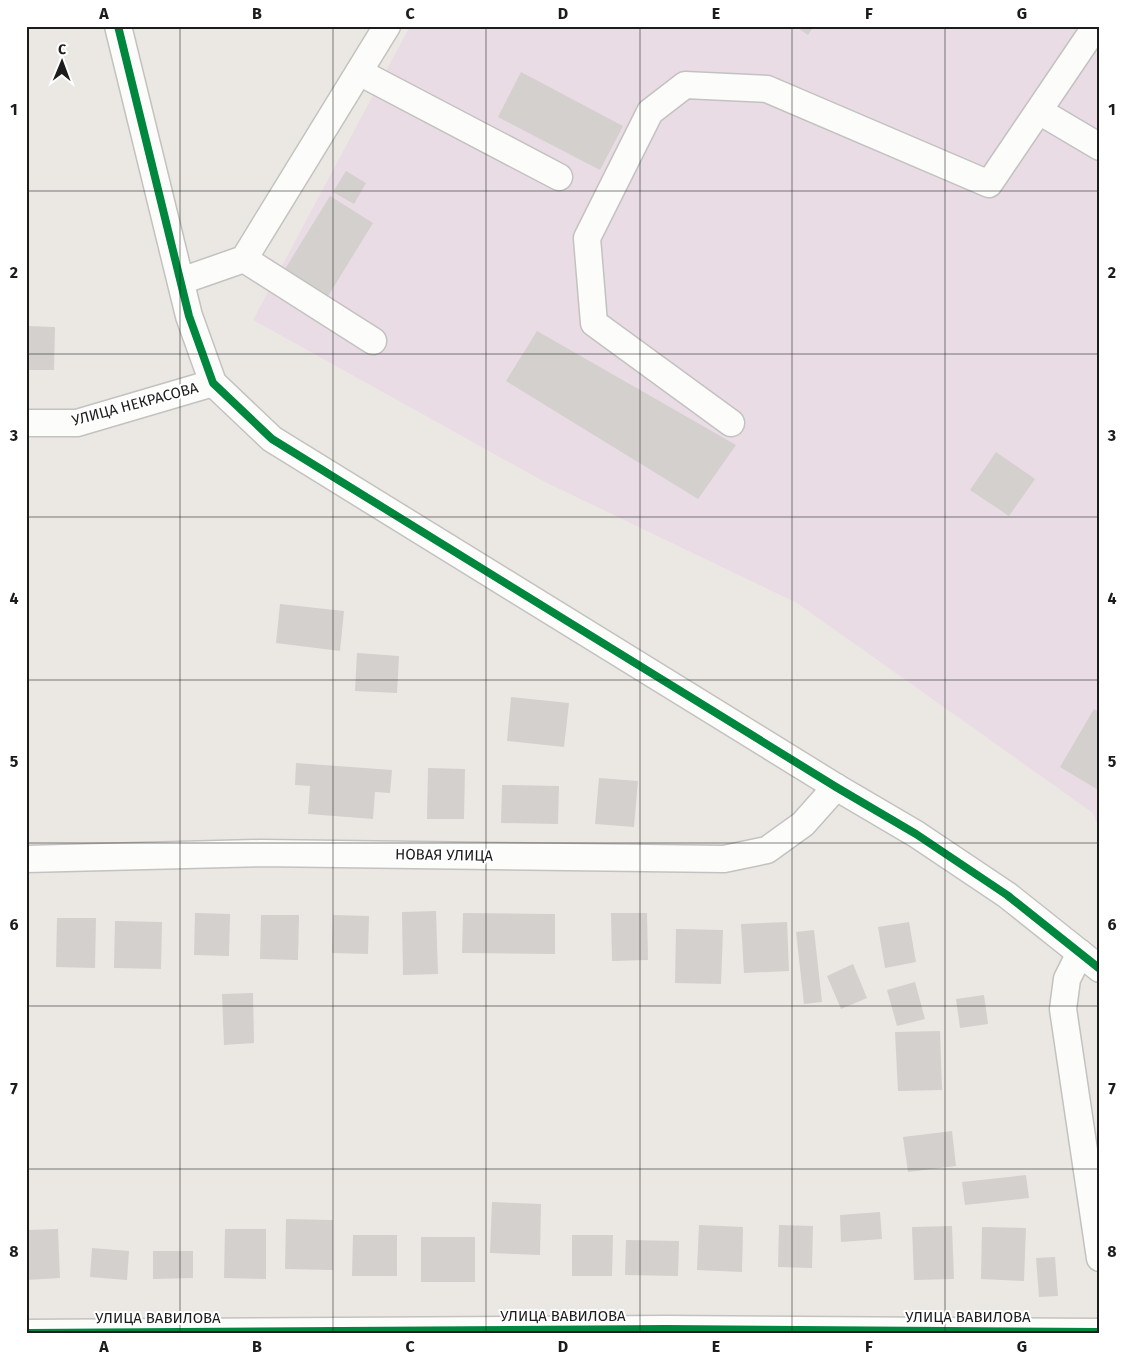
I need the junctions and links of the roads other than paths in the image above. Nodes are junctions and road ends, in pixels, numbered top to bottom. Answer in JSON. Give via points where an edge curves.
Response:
{"nodes":[{"id":1,"x":118,"y":26,"type":"edge"},
{"id":2,"x":387,"y":26,"type":"edge"},
{"id":3,"x":1096,"y":26,"type":"edge"},
{"id":4,"x":359,"y":72,"type":"junction"},
{"id":5,"x":1039,"y":111,"type":"junction"},
{"id":6,"x":1100,"y":147,"type":"edge"},
{"id":7,"x":559,"y":177,"type":"dead end"},
{"id":8,"x":244,"y":259,"type":"junction"},
{"id":9,"x":181,"y":281,"type":"junction"},
{"id":10,"x":374,"y":341,"type":"dead end"},
{"id":11,"x":213,"y":382,"type":"junction"},
{"id":12,"x":731,"y":423,"type":"dead end"},
{"id":13,"x":26,"y":424,"type":"edge"},
{"id":14,"x":836,"y":787,"type":"junction"},
{"id":15,"x":26,"y":859,"type":"edge"},
{"id":16,"x":1080,"y":954,"type":"junction"},
{"id":17,"x":1100,"y":969,"type":"edge"},
{"id":18,"x":1100,"y":1258,"type":"edge"},
{"id":19,"x":666,"y":1331,"type":"edge"},
{"id":20,"x":1100,"y":1332,"type":"edge"},
{"id":21,"x":26,"y":1333,"type":"edge"}],
"edges":[{"from":1,"to":9,"type":"street"},
{"from":2,"to":4,"type":"street"},
{"from":3,"to":5,"type":"street"},
{"from":4,"to":7,"type":"street"},
{"from":4,"to":8,"type":"street"},
{"from":5,"to":6,"type":"street"},
{"from":5,"to":12,"type":"street","via":[[989,184],[767,90],[685,85],[650,112],[587,238],[594,323]]},
{"from":8,"to":9,"type":"street"},
{"from":8,"to":10,"type":"street"},
{"from":9,"to":11,"type":"street","via":[[189,316]]},
{"from":11,"to":13,"type":"street","name":"УЛИЦА НЕКРАСОВА","via":[[77,423]]},
{"from":11,"to":14,"type":"street","via":[[272,439]]},
{"from":14,"to":15,"type":"street","name":"НОВАЯ УЛИЦА","via":[[804,824],[767,850],[724,859],[261,853]]},
{"from":14,"to":16,"type":"street","via":[[916,834],[1007,894]]},
{"from":16,"to":17,"type":"street"},
{"from":16,"to":18,"type":"street","via":[[1067,979],[1063,1009]]},
{"from":19,"to":20,"type":"street","name":"УЛИЦА ВАВИЛОВА"},
{"from":19,"to":21,"type":"street","name":"УЛИЦА ВАВИЛОВА"}]}
